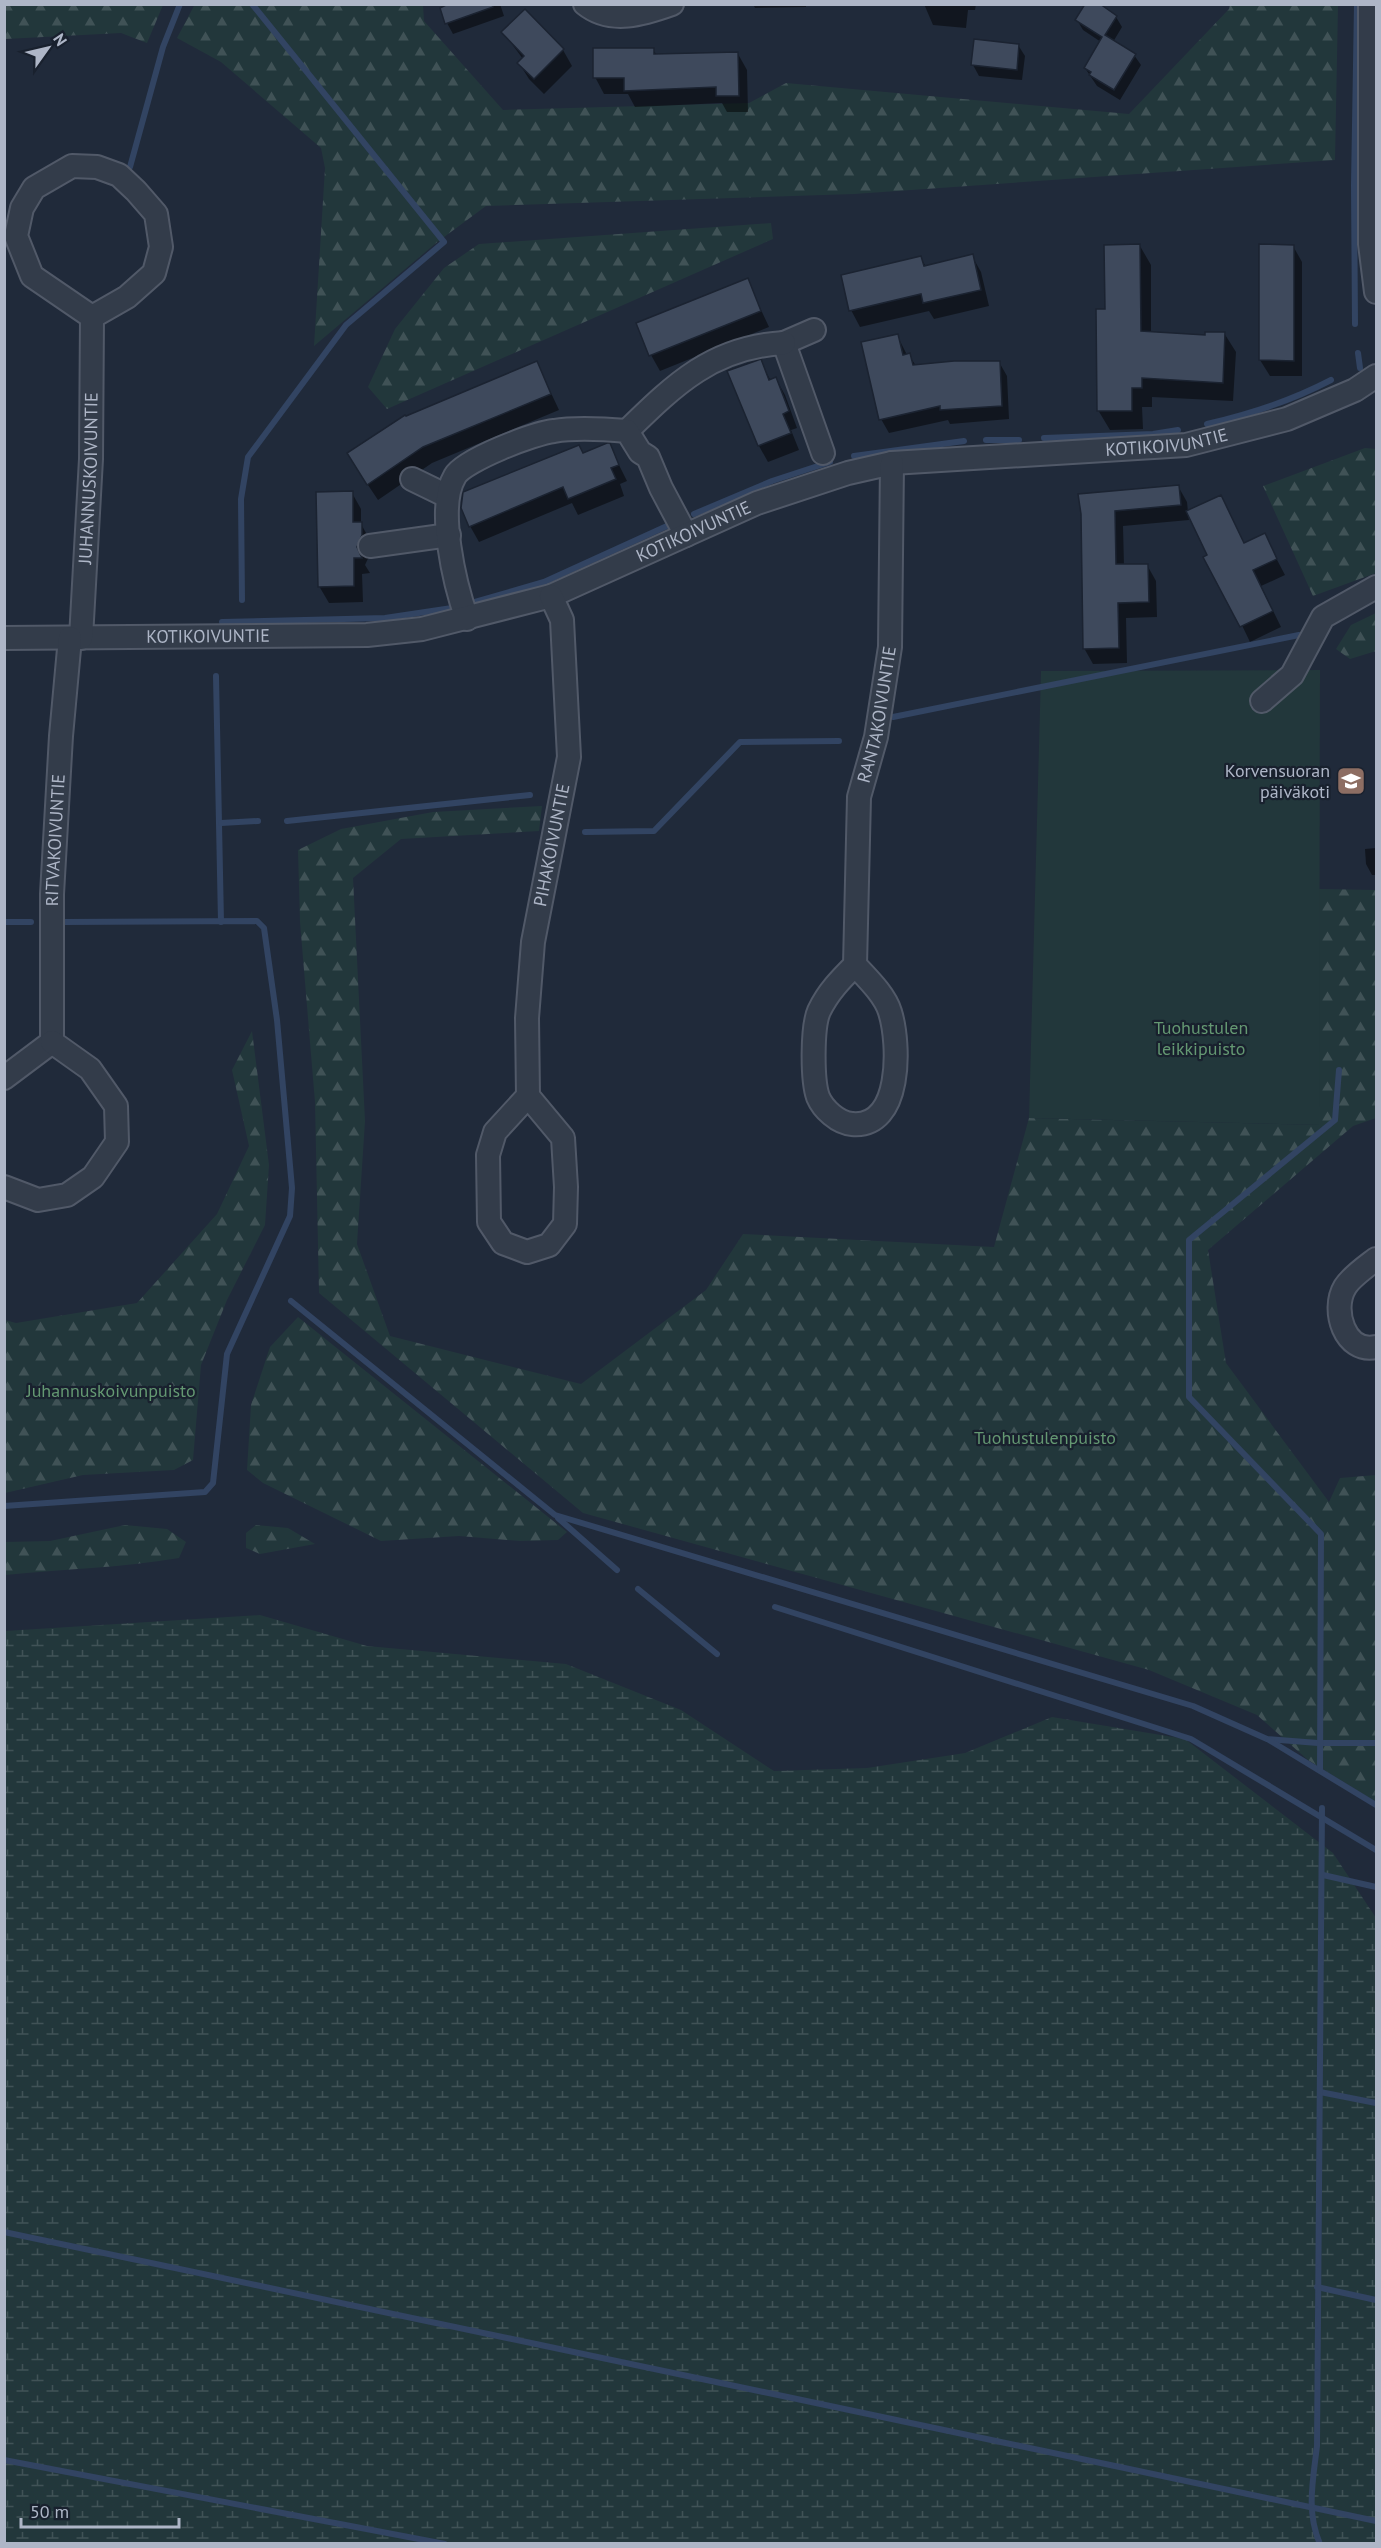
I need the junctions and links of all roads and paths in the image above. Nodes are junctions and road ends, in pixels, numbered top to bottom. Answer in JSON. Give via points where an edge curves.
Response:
{"nodes":[{"id":1,"x":585,"y":4,"type":"edge"},
{"id":2,"x":672,"y":4,"type":"edge"},
{"id":3,"x":1370,"y":4,"type":"edge"},
{"id":4,"x":1377,"y":292,"type":"edge"},
{"id":5,"x":92,"y":317,"type":"junction"},
{"id":6,"x":814,"y":330,"type":"dead end"},
{"id":7,"x":784,"y":343,"type":"junction"},
{"id":8,"x":1377,"y":376,"type":"edge"},
{"id":9,"x":627,"y":431,"type":"junction"},
{"id":10,"x":823,"y":453,"type":"dead end"},
{"id":11,"x":892,"y":463,"type":"junction"},
{"id":12,"x":412,"y":479,"type":"dead end"},
{"id":13,"x":447,"y":495,"type":"junction"},
{"id":14,"x":449,"y":535,"type":"junction"},
{"id":15,"x":686,"y":535,"type":"junction"},
{"id":16,"x":370,"y":546,"type":"dead end"},
{"id":17,"x":1377,"y":587,"type":"edge"},
{"id":18,"x":551,"y":596,"type":"junction"},
{"id":19,"x":467,"y":619,"type":"junction"},
{"id":20,"x":4,"y":638,"type":"edge"},
{"id":21,"x":75,"y":638,"type":"junction"},
{"id":22,"x":1262,"y":701,"type":"dead end"},
{"id":23,"x":855,"y":965,"type":"junction"},
{"id":24,"x":52,"y":1042,"type":"junction"},
{"id":25,"x":4,"y":1078,"type":"edge"},
{"id":26,"x":528,"y":1096,"type":"junction"},
{"id":27,"x":4,"y":1187,"type":"edge"},
{"id":28,"x":1377,"y":1259,"type":"edge"},
{"id":29,"x":1377,"y":1347,"type":"edge"}],
"edges":[{"from":1,"to":2,"type":"street","via":[[611,17],[644,14]]},
{"from":3,"to":4,"type":"street","via":[[1370,244]]},
{"from":5,"to":5,"type":"street","via":[[32,276],[16,236],[22,208],[34,188],[72,166],[97,168],[119,175],[128,183],[156,214],[161,247],[154,273],[127,297]]},
{"from":5,"to":21,"type":"street","name":"JUHANNUSKOIVUNTIE","via":[[91,459]]},
{"from":6,"to":7,"type":"street"},
{"from":7,"to":9,"type":"street","via":[[753,345],[701,366],[665,393]]},
{"from":7,"to":10,"type":"street"},
{"from":8,"to":11,"type":"street","name":"KOTIKOIVUNTIE","via":[[1355,390],[1287,419],[1186,445]]},
{"from":9,"to":13,"type":"street","via":[[553,431],[493,451],[456,473]]},
{"from":9,"to":15,"type":"street","via":[[640,452],[648,457]]},
{"from":11,"to":15,"type":"street","name":"KOTIKOIVUNTIE","via":[[757,503]]},
{"from":11,"to":23,"type":"street","name":"RANTAKOIVUNTIE","via":[[890,648],[876,737],[859,797]]},
{"from":12,"to":13,"type":"street"},
{"from":13,"to":14,"type":"street"},
{"from":14,"to":16,"type":"street"},
{"from":14,"to":19,"type":"street","via":[[459,596]]},
{"from":15,"to":18,"type":"street","name":"KOTIKOIVUNTIE"},
{"from":17,"to":22,"type":"street","via":[[1323,617],[1292,675]]},
{"from":18,"to":19,"type":"street","name":"KOTIKOIVUNTIE"},
{"from":18,"to":26,"type":"street","name":"PIHAKOIVUNTIE","via":[[562,620],[568,757],[534,942],[527,1018]]},
{"from":19,"to":21,"type":"street","name":"KOTIKOIVUNTIE","via":[[367,635]]},
{"from":20,"to":21,"type":"street","name":"KOTIKOIVUNTIE"},
{"from":21,"to":24,"type":"street","name":"RITVAKOIVUNTIE","via":[[61,736],[52,894]]},
{"from":23,"to":23,"type":"street","via":[[831,989],[818,1013],[814,1059],[819,1097],[836,1119],[852,1124],[868,1123],[884,1110],[892,1094],[896,1060],[890,1011]]},
{"from":24,"to":25,"type":"street"},
{"from":24,"to":27,"type":"street","via":[[90,1069],[116,1106],[117,1142],[93,1177],[67,1195],[38,1200]]},
{"from":26,"to":26,"type":"street","via":[[495,1132],[488,1155],[489,1222],[503,1244],[527,1252],[549,1245],[565,1224],[566,1187],[563,1138]]},
{"from":28,"to":29,"type":"street","via":[[1345,1287],[1337,1312],[1347,1335],[1360,1346]]}]}
